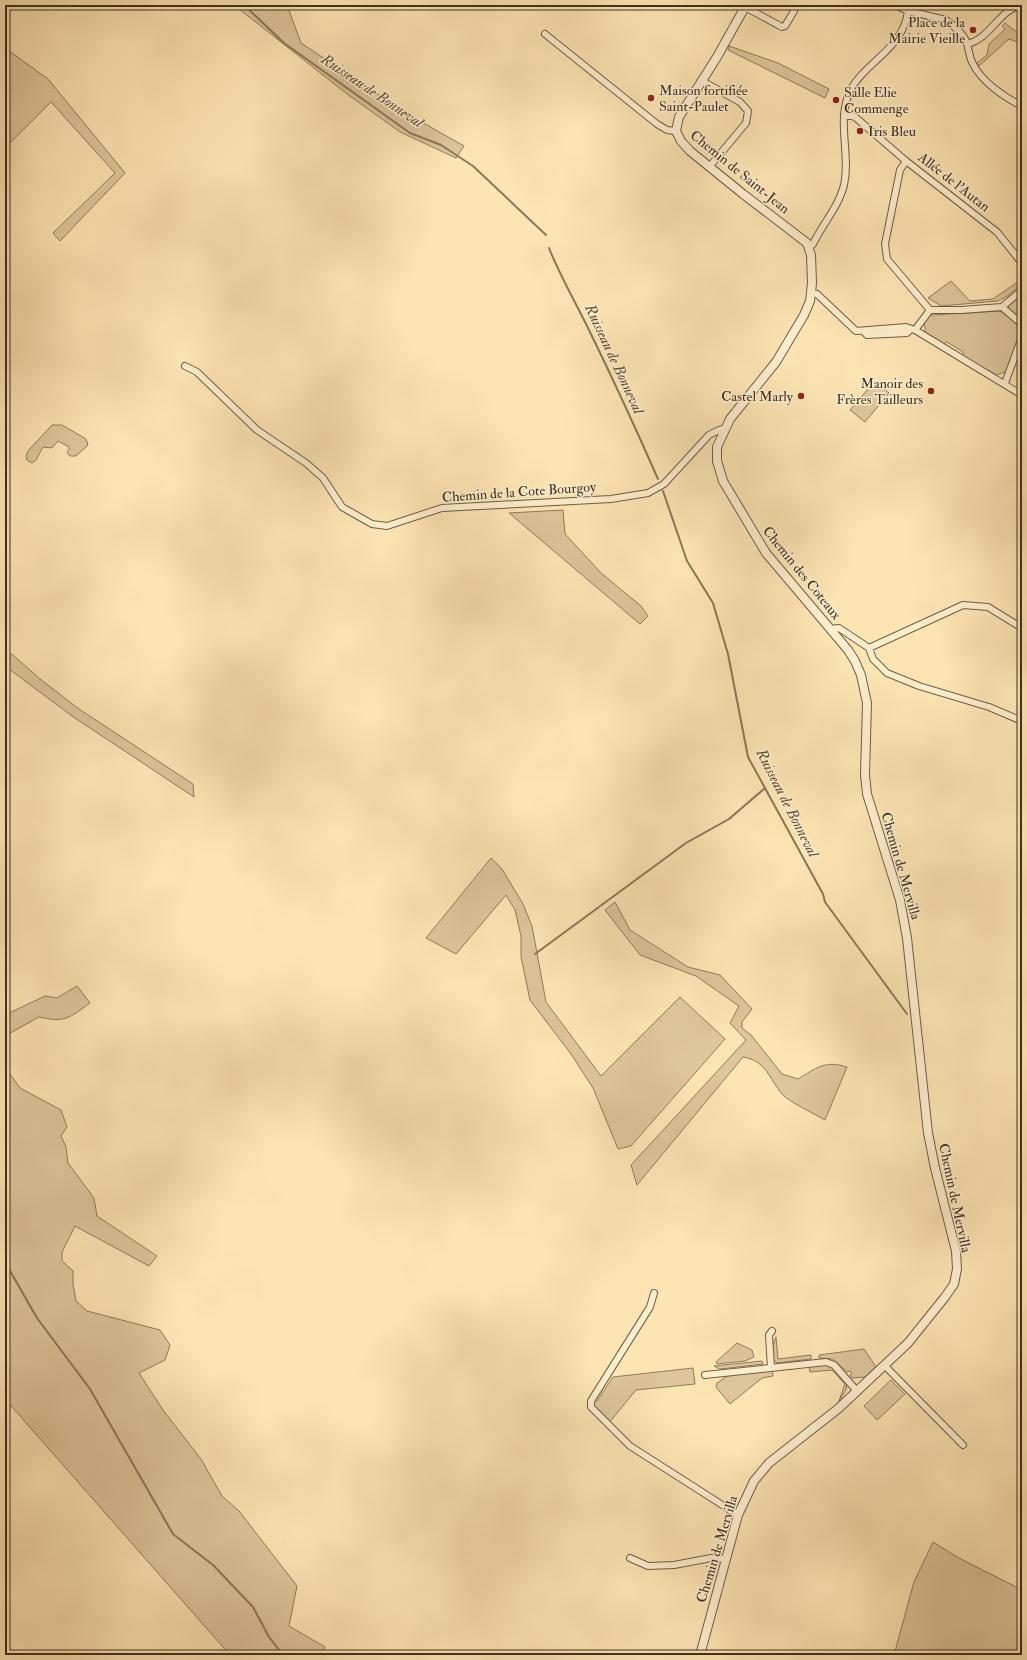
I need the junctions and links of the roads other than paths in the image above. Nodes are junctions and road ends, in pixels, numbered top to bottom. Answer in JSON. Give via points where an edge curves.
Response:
{"nodes":[{"id":1,"x":793,"y":5,"type":"edge"},
{"id":2,"x":895,"y":5,"type":"edge"},
{"id":3,"x":1022,"y":5,"type":"edge"},
{"id":4,"x":746,"y":6,"type":"edge"},
{"id":5,"x":908,"y":11,"type":"junction"},
{"id":6,"x":545,"y":34,"type":"dead end"},
{"id":7,"x":967,"y":44,"type":"junction"},
{"id":8,"x":702,"y":81,"type":"junction"},
{"id":9,"x":1022,"y":106,"type":"edge"},
{"id":10,"x":844,"y":114,"type":"junction"},
{"id":11,"x":676,"y":131,"type":"junction"},
{"id":12,"x":906,"y":161,"type":"junction"},
{"id":13,"x":710,"y":166,"type":"junction"},
{"id":14,"x":809,"y":247,"type":"junction"},
{"id":15,"x":1022,"y":263,"type":"edge"},
{"id":16,"x":1022,"y":290,"type":"edge"},
{"id":17,"x":811,"y":293,"type":"junction"},
{"id":18,"x":1002,"y":307,"type":"junction"},
{"id":19,"x":930,"y":310,"type":"junction"},
{"id":20,"x":1022,"y":322,"type":"edge"},
{"id":21,"x":913,"y":330,"type":"junction"},
{"id":22,"x":1022,"y":337,"type":"edge"},
{"id":23,"x":185,"y":366,"type":"dead end"},
{"id":24,"x":1005,"y":384,"type":"junction"},
{"id":25,"x":1022,"y":395,"type":"edge"},
{"id":26,"x":724,"y":429,"type":"junction"},
{"id":27,"x":1022,"y":628,"type":"edge"},
{"id":28,"x":831,"y":629,"type":"junction"},
{"id":29,"x":869,"y":648,"type":"junction"},
{"id":30,"x":855,"y":661,"type":"joint"},
{"id":31,"x":1022,"y":721,"type":"edge"},
{"id":32,"x":654,"y":1293,"type":"dead end"},
{"id":33,"x":772,"y":1331,"type":"dead end"},
{"id":34,"x":884,"y":1365,"type":"junction"},
{"id":35,"x":771,"y":1368,"type":"junction"},
{"id":36,"x":705,"y":1375,"type":"dead end"},
{"id":37,"x":857,"y":1391,"type":"junction"},
{"id":38,"x":963,"y":1445,"type":"dead end"},
{"id":39,"x":738,"y":1515,"type":"junction"},
{"id":40,"x":630,"y":1558,"type":"dead end"},
{"id":41,"x":726,"y":1559,"type":"junction"},
{"id":42,"x":700,"y":1655,"type":"edge"}],
"edges":[{"from":1,"to":4,"type":"street","via":[[794,11],[782,27]]},
{"from":2,"to":5,"type":"street"},
{"from":3,"to":7,"type":"street","via":[[1011,9],[978,40]]},
{"from":4,"to":8,"type":"street","name":"Chemin de Saint-Jean"},
{"from":5,"to":7,"type":"street","via":[[946,20],[958,29]]},
{"from":5,"to":10,"type":"street","via":[[899,35],[851,90]]},
{"from":6,"to":11,"type":"street","via":[[658,124],[667,130]]},
{"from":7,"to":9,"type":"street","via":[[978,72],[994,88]]},
{"from":8,"to":11,"type":"street","name":"Chemin de Saint-Jean","via":[[679,117]]},
{"from":8,"to":13,"type":"street","via":[[744,104],[748,111],[746,123]]},
{"from":10,"to":12,"type":"street","name":"Allée de l'Autan","via":[[855,117]]},
{"from":10,"to":14,"type":"street","via":[[844,185],[813,244]]},
{"from":11,"to":13,"type":"street","name":"Chemin de Saint-Jean","via":[[681,141]]},
{"from":12,"to":15,"type":"street","name":"Allée de l'Autan","via":[[997,232]]},
{"from":12,"to":19,"type":"street","via":[[900,170],[885,244],[888,259]]},
{"from":13,"to":14,"type":"street","name":"Chemin de Saint-Jean","via":[[803,239]]},
{"from":14,"to":17,"type":"street","name":"Chemin des Coteaux"},
{"from":16,"to":18,"type":"street"},
{"from":17,"to":21,"type":"street","via":[[817,294],[856,331],[906,327]]},
{"from":17,"to":26,"type":"street","name":"Chemin des Coteaux","via":[[804,315],[789,342]]},
{"from":18,"to":19,"type":"street"},
{"from":18,"to":20,"type":"street"},
{"from":19,"to":21,"type":"street"},
{"from":21,"to":24,"type":"street"},
{"from":22,"to":24,"type":"street"},
{"from":23,"to":26,"type":"street","name":"Chemin de la Cote Bourgoy","via":[[197,372],[257,430],[324,478],[342,507],[361,519],[380,526],[442,508],[611,499],[648,493],[664,484],[709,436]]},
{"from":24,"to":25,"type":"street"},
{"from":26,"to":28,"type":"street","name":"Chemin des Coteaux","via":[[716,454],[722,482],[766,553]]},
{"from":27,"to":29,"type":"street","via":[[988,607],[963,605]]},
{"from":28,"to":29,"type":"street","via":[[839,628]]},
{"from":28,"to":30,"type":"street","name":"Chemin des Coteaux"},
{"from":29,"to":31,"type":"street","via":[[872,659],[887,672],[918,686],[989,707]]},
{"from":30,"to":34,"type":"street","name":"Chemin de Mervilla","via":[[861,675],[866,703],[867,794],[903,918],[928,1133],[952,1232],[957,1269],[954,1284],[945,1297],[908,1343]]},
{"from":32,"to":39,"type":"street","via":[[650,1307],[591,1401],[591,1408],[630,1446]]},
{"from":33,"to":35,"type":"street","via":[[769,1335]]},
{"from":34,"to":37,"type":"street","name":"Chemin de Mervilla"},
{"from":34,"to":38,"type":"street"},
{"from":35,"to":36,"type":"street"},
{"from":35,"to":37,"type":"street","via":[[826,1362],[834,1365]]},
{"from":37,"to":39,"type":"street","name":"Chemin de Mervilla","via":[[769,1463],[748,1492]]},
{"from":39,"to":41,"type":"street","name":"Chemin de Mervilla"},
{"from":40,"to":41,"type":"street","via":[[648,1566],[674,1565],[711,1558]]},
{"from":41,"to":42,"type":"street","name":"Chemin de Mervilla"}]}
